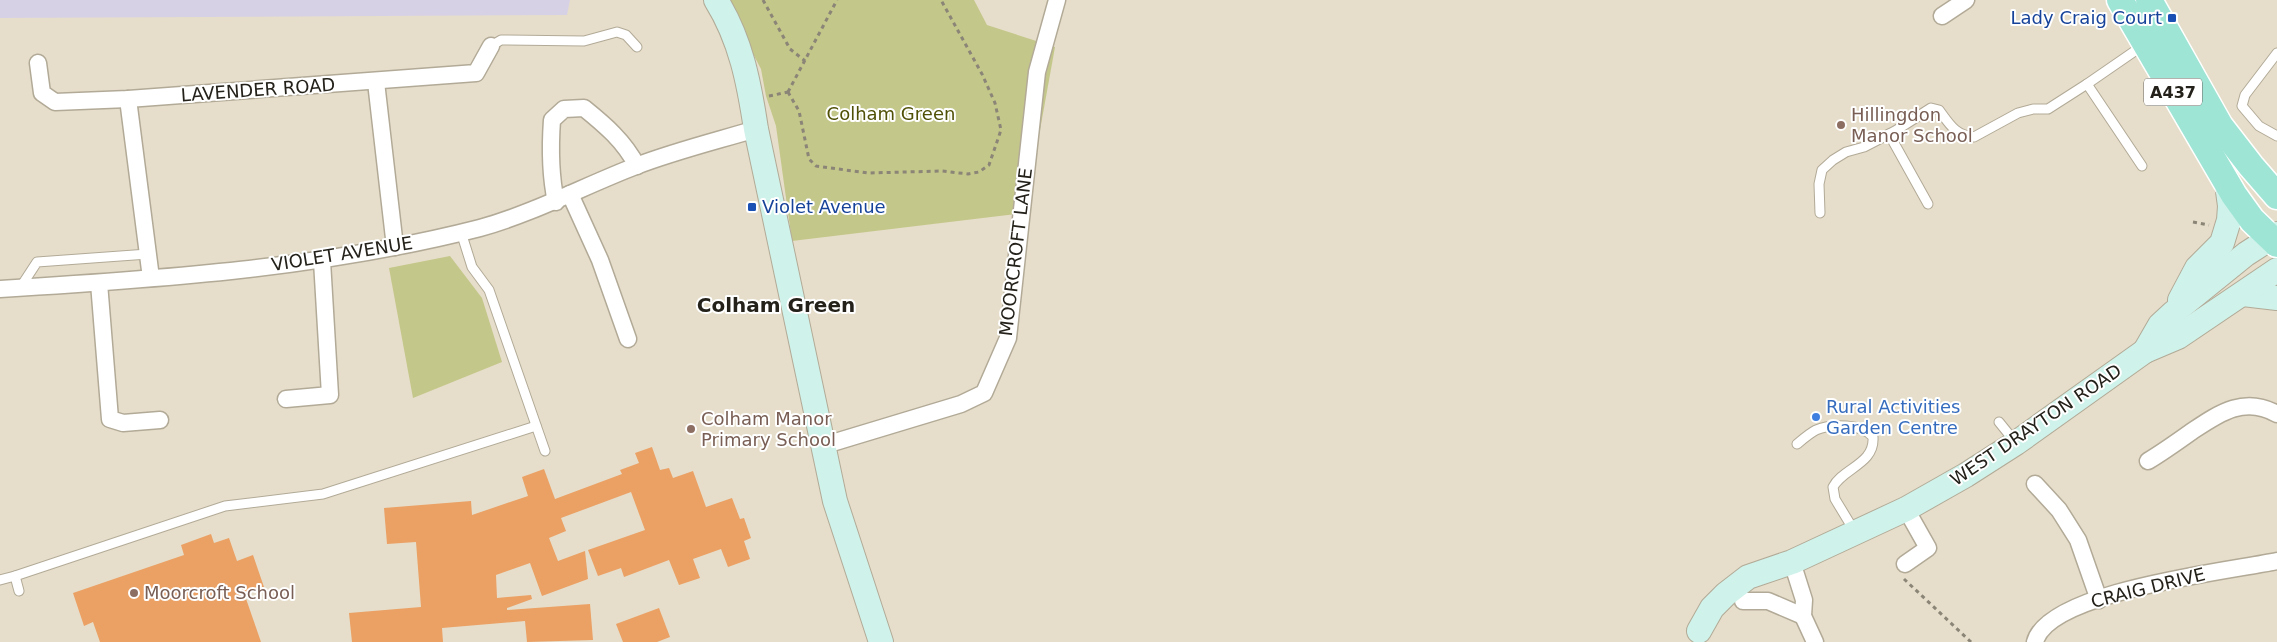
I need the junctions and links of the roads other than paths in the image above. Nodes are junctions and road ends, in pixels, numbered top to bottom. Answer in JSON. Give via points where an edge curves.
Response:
{"nodes":[{"id":1,"x":716,"y":0,"type":"edge"},
{"id":2,"x":1057,"y":0,"type":"edge"},
{"id":3,"x":1966,"y":0,"type":"edge"},
{"id":4,"x":2120,"y":0,"type":"edge"},
{"id":5,"x":2150,"y":0,"type":"edge"},
{"id":6,"x":1942,"y":16,"type":"dead end"},
{"id":7,"x":2145,"y":44,"type":"junction"},
{"id":8,"x":491,"y":46,"type":"joint"},
{"id":9,"x":637,"y":47,"type":"dead end"},
{"id":10,"x":2277,"y":53,"type":"edge"},
{"id":11,"x":38,"y":63,"type":"dead end"},
{"id":12,"x":376,"y":82,"type":"junction"},
{"id":13,"x":2087,"y":84,"type":"junction"},
{"id":14,"x":128,"y":99,"type":"junction"},
{"id":15,"x":756,"y":129,"type":"junction"},
{"id":16,"x":1889,"y":134,"type":"junction"},
{"id":17,"x":2277,"y":136,"type":"edge"},
{"id":18,"x":638,"y":166,"type":"junction"},
{"id":19,"x":2142,"y":166,"type":"dead end"},
{"id":20,"x":2227,"y":184,"type":"junction"},
{"id":21,"x":2277,"y":196,"type":"edge"},
{"id":22,"x":563,"y":198,"type":"junction"},
{"id":23,"x":1928,"y":204,"type":"dead end"},
{"id":24,"x":1820,"y":213,"type":"dead end"},
{"id":25,"x":461,"y":232,"type":"junction"},
{"id":26,"x":2275,"y":238,"type":"edge"},
{"id":27,"x":395,"y":247,"type":"junction"},
{"id":28,"x":148,"y":254,"type":"junction"},
{"id":29,"x":322,"y":261,"type":"junction"},
{"id":30,"x":2277,"y":270,"type":"edge"},
{"id":31,"x":151,"y":278,"type":"junction"},
{"id":32,"x":99,"y":283,"type":"junction"},
{"id":33,"x":20,"y":288,"type":"junction"},
{"id":34,"x":0,"y":289,"type":"edge"},
{"id":35,"x":2243,"y":294,"type":"junction"},
{"id":36,"x":2277,"y":298,"type":"edge"},
{"id":37,"x":2173,"y":312,"type":"junction"},
{"id":38,"x":628,"y":339,"type":"dead end"},
{"id":39,"x":2145,"y":351,"type":"junction"},
{"id":40,"x":286,"y":399,"type":"dead end"},
{"id":41,"x":2277,"y":414,"type":"edge"},
{"id":42,"x":160,"y":420,"type":"dead end"},
{"id":43,"x":1999,"y":422,"type":"dead end"},
{"id":44,"x":536,"y":426,"type":"junction"},
{"id":45,"x":2016,"y":443,"type":"junction"},
{"id":46,"x":1797,"y":444,"type":"dead end"},
{"id":47,"x":822,"y":446,"type":"junction"},
{"id":48,"x":545,"y":451,"type":"dead end"},
{"id":49,"x":2148,"y":461,"type":"dead end"},
{"id":50,"x":2035,"y":484,"type":"dead end"},
{"id":51,"x":1906,"y":509,"type":"junction"},
{"id":52,"x":1855,"y":532,"type":"junction"},
{"id":53,"x":2277,"y":561,"type":"edge"},
{"id":54,"x":1792,"y":562,"type":"junction"},
{"id":55,"x":1905,"y":564,"type":"road end"},
{"id":56,"x":14,"y":576,"type":"junction"},
{"id":57,"x":0,"y":580,"type":"edge"},
{"id":58,"x":19,"y":591,"type":"dead end"},
{"id":59,"x":2099,"y":600,"type":"junction"},
{"id":60,"x":1743,"y":601,"type":"junction"},
{"id":61,"x":1803,"y":616,"type":"junction"},
{"id":62,"x":1694,"y":637,"type":"edge"},
{"id":63,"x":881,"y":642,"type":"edge"},
{"id":64,"x":1815,"y":642,"type":"edge"},
{"id":65,"x":2035,"y":642,"type":"edge"}],
"edges":[{"from":1,"to":15,"type":"main road","via":[[746,67]]},
{"from":2,"to":47,"type":"street","name":"MOORCROFT LANE","via":[[1037,72],[1008,338],[984,392],[961,404]]},
{"from":3,"to":6,"type":"street"},
{"from":4,"to":7,"type":"main road","number":"A437"},
{"from":5,"to":21,"type":"main road","number":"A437","via":[[2220,126]]},
{"from":7,"to":13,"type":"lane"},
{"from":7,"to":20,"type":"main road","number":"A437"},
{"from":8,"to":9,"type":"lane","via":[[501,40],[584,41],[617,32],[626,34]]},
{"from":8,"to":12,"type":"street","name":"LAVENDER ROAD","via":[[476,74]]},
{"from":10,"to":17,"type":"lane","via":[[2245,95],[2242,106],[2259,126]]},
{"from":11,"to":14,"type":"street","name":"LAVENDER ROAD","via":[[42,93],[55,102]]},
{"from":12,"to":14,"type":"street","name":"LAVENDER ROAD"},
{"from":12,"to":27,"type":"street"},
{"from":13,"to":16,"type":"lane","via":[[2048,109],[2018,113],[1974,137],[1958,134],[1936,108]]},
{"from":13,"to":19,"type":"lane"},
{"from":14,"to":28,"type":"street"},
{"from":15,"to":18,"type":"street","name":"VIOLET AVENUE"},
{"from":15,"to":47,"type":"main road"},
{"from":16,"to":23,"type":"lane"},
{"from":16,"to":24,"type":"lane","via":[[1846,152],[1822,170]]},
{"from":18,"to":22,"type":"street","name":"VIOLET AVENUE"},
{"from":18,"to":22,"type":"street","via":[[610,129],[584,108],[564,110],[552,120],[550,152],[551,177]]},
{"from":20,"to":26,"type":"main road","number":"A437","via":[[2252,220]]},
{"from":20,"to":37,"type":"main road","name":"WEST DRAYTON ROAD","via":[[2230,206],[2222,243],[2197,268]]},
{"from":22,"to":25,"type":"street","name":"VIOLET AVENUE"},
{"from":22,"to":38,"type":"street","via":[[600,260]]},
{"from":25,"to":27,"type":"street","name":"VIOLET AVENUE"},
{"from":25,"to":44,"type":"lane","via":[[472,267],[489,290]]},
{"from":26,"to":37,"type":"main road","name":"WEST DRAYTON ROAD","via":[[2246,254]]},
{"from":27,"to":29,"type":"street","name":"VIOLET AVENUE"},
{"from":28,"to":31,"type":"street"},
{"from":28,"to":33,"type":"lane","via":[[38,262]]},
{"from":29,"to":31,"type":"street","name":"VIOLET AVENUE"},
{"from":29,"to":40,"type":"street","via":[[330,395]]},
{"from":30,"to":35,"type":"main road","name":"WEST DRAYTON ROAD"},
{"from":31,"to":32,"type":"street","name":"VIOLET AVENUE"},
{"from":32,"to":33,"type":"street","name":"VIOLET AVENUE"},
{"from":32,"to":42,"type":"street","via":[[110,419],[123,423]]},
{"from":33,"to":34,"type":"street","name":"VIOLET AVENUE"},
{"from":35,"to":36,"type":"main road"},
{"from":35,"to":39,"type":"main road","name":"WEST DRAYTON ROAD","via":[[2178,337]]},
{"from":37,"to":39,"type":"main road","name":"WEST DRAYTON ROAD","via":[[2160,325]]},
{"from":39,"to":45,"type":"main road","name":"WEST DRAYTON ROAD"},
{"from":41,"to":49,"type":"street","via":[[2262,406],[2230,408]]},
{"from":43,"to":45,"type":"lane"},
{"from":44,"to":48,"type":"lane"},
{"from":44,"to":56,"type":"lane","via":[[323,494],[225,506]]},
{"from":45,"to":51,"type":"main road","name":"WEST DRAYTON ROAD","via":[[1993,460]]},
{"from":46,"to":52,"type":"lane","via":[[1827,426],[1865,430],[1873,437],[1871,449],[1862,463],[1833,487],[1835,499]]},
{"from":47,"to":63,"type":"main road","via":[[835,501]]},
{"from":50,"to":59,"type":"street","via":[[2059,510],[2078,540]]},
{"from":51,"to":52,"type":"main road","name":"WEST DRAYTON ROAD"},
{"from":51,"to":55,"type":"street","via":[[1928,548]]},
{"from":52,"to":54,"type":"main road","name":"WEST DRAYTON ROAD"},
{"from":53,"to":59,"type":"street","name":"CRAIG DRIVE","via":[[2179,577]]},
{"from":54,"to":60,"type":"main road","name":"WEST DRAYTON ROAD"},
{"from":54,"to":61,"type":"street","via":[[1804,600]]},
{"from":54,"to":62,"type":"main road","name":"WEST DRAYTON ROAD","via":[[1755,574],[1733,588],[1712,608]]},
{"from":56,"to":57,"type":"lane"},
{"from":56,"to":58,"type":"lane"},
{"from":59,"to":65,"type":"street","name":"CRAIG DRIVE","via":[[2069,609],[2053,618],[2041,628]]},
{"from":60,"to":61,"type":"street","via":[[1778,604]]},
{"from":60,"to":62,"type":"main road","name":"WEST DRAYTON ROAD"},
{"from":61,"to":64,"type":"street"}]}
